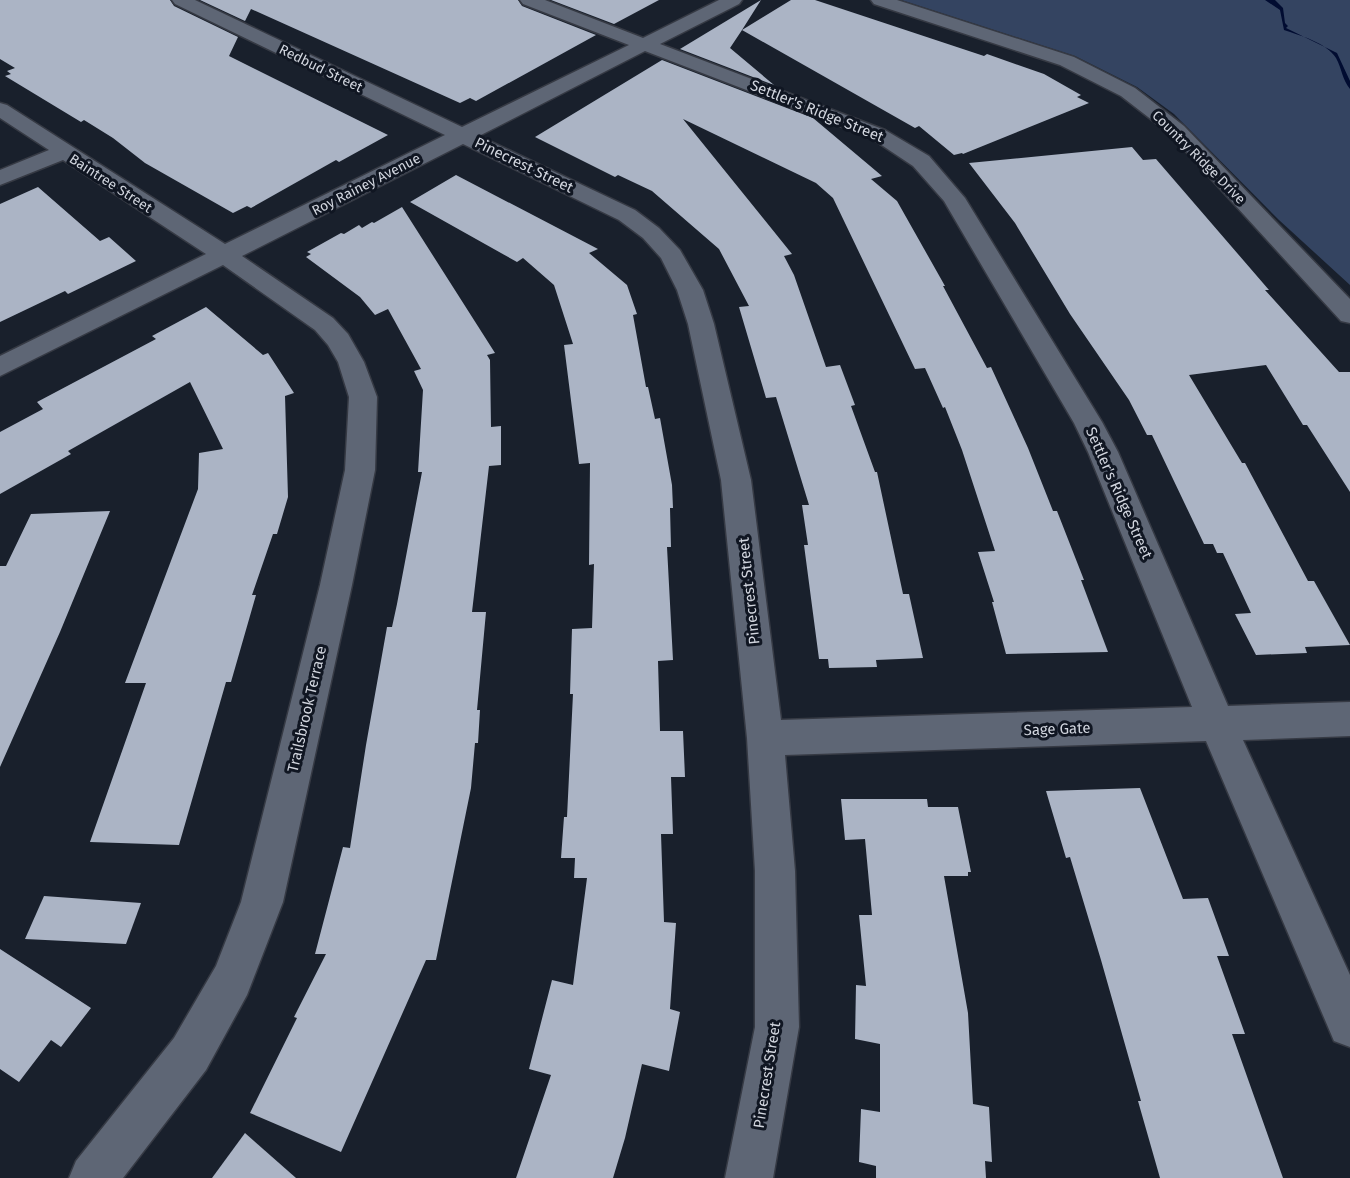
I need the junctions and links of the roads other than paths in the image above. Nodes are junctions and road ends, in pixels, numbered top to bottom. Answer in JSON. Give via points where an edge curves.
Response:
{"nodes":[{"id":1,"x":181,"y":0,"type":"edge"},
{"id":2,"x":530,"y":0,"type":"edge"},
{"id":3,"x":733,"y":0,"type":"edge"},
{"id":4,"x":880,"y":0,"type":"edge"},
{"id":5,"x":645,"y":44,"type":"junction"},
{"id":6,"x":0,"y":109,"type":"edge"},
{"id":7,"x":462,"y":136,"type":"junction"},
{"id":8,"x":63,"y":152,"type":"junction"},
{"id":9,"x":0,"y":177,"type":"edge"},
{"id":10,"x":224,"y":255,"type":"junction"},
{"id":11,"x":1350,"y":315,"type":"edge"},
{"id":12,"x":0,"y":367,"type":"edge"},
{"id":13,"x":1350,"y":719,"type":"edge"},
{"id":14,"x":1218,"y":723,"type":"junction"},
{"id":15,"x":765,"y":738,"type":"junction"},
{"id":16,"x":1350,"y":1025,"type":"edge"},
{"id":17,"x":93,"y":1178,"type":"edge"},
{"id":18,"x":749,"y":1178,"type":"edge"}],
"edges":[{"from":1,"to":7,"type":"street","name":"Redbud Street"},
{"from":2,"to":5,"type":"street","name":"Settler's Ridge Street"},
{"from":3,"to":5,"type":"street","name":"Roy Rainey Avenue"},
{"from":4,"to":11,"type":"street","name":"Country Ridge Drive","via":[[1067,61],[1128,92],[1177,130]]},
{"from":5,"to":7,"type":"street","name":"Roy Rainey Avenue"},
{"from":5,"to":14,"type":"street","name":"Settler's Ridge Street","via":[[878,134],[921,161],[937,177],[954,198],[1103,452]]},
{"from":6,"to":8,"type":"street","name":"Baintree Street"},
{"from":7,"to":10,"type":"street","name":"Roy Rainey Avenue"},
{"from":7,"to":15,"type":"street","name":"Pinecrest Street","via":[[627,215],[671,255],[690,290],[736,480]]},
{"from":8,"to":9,"type":"street"},
{"from":8,"to":10,"type":"street","name":"Baintree Street"},
{"from":10,"to":12,"type":"street","name":"Roy Rainey Avenue"},
{"from":10,"to":17,"type":"street","name":"Trailsbrook Terrace","via":[[324,324],[339,340],[363,397],[360,470],[262,902],[232,980],[190,1054]]},
{"from":13,"to":14,"type":"street","name":"Sage Gate"},
{"from":14,"to":15,"type":"street","name":"Sage Gate"},
{"from":14,"to":16,"type":"street","name":"Settler's Ridge Street"},
{"from":15,"to":18,"type":"street","name":"Pinecrest Street","via":[[775,872],[777,1027]]}]}
